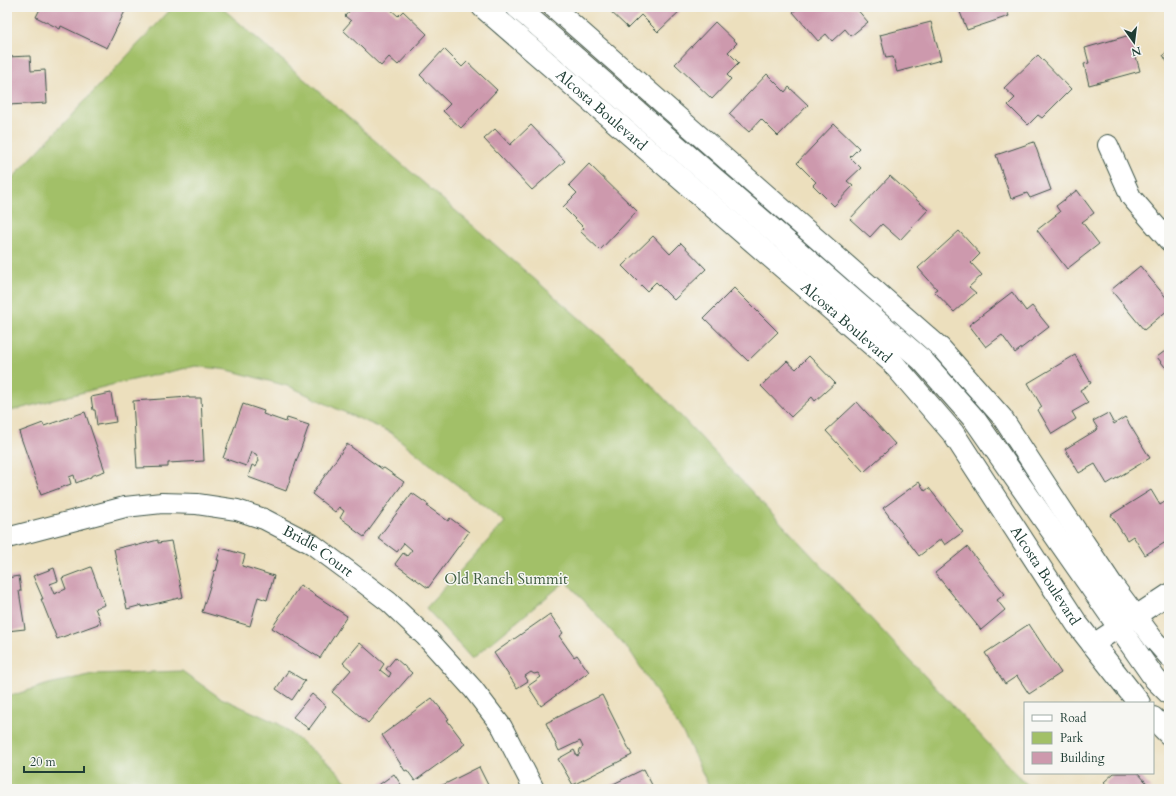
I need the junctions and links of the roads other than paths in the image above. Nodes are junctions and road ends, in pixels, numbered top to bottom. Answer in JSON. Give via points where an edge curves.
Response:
{"nodes":[{"id":1,"x":483,"y":7,"type":"edge"},
{"id":2,"x":517,"y":7,"type":"edge"},
{"id":3,"x":553,"y":7,"type":"edge"},
{"id":4,"x":1108,"y":145,"type":"dead end"},
{"id":5,"x":1169,"y":241,"type":"edge"},
{"id":6,"x":7,"y":538,"type":"edge"},
{"id":7,"x":1169,"y":594,"type":"edge"},
{"id":8,"x":1127,"y":621,"type":"junction"},
{"id":9,"x":1092,"y":645,"type":"junction"},
{"id":10,"x":1169,"y":657,"type":"edge"},
{"id":11,"x":1169,"y":693,"type":"edge"},
{"id":12,"x":1138,"y":702,"type":"edge"},
{"id":13,"x":1154,"y":719,"type":"edge"},
{"id":14,"x":1169,"y":734,"type":"edge"},
{"id":15,"x":534,"y":789,"type":"edge"}],
"edges":[{"from":1,"to":9,"type":"main road","name":"Alcosta Boulevard","via":[[891,361],[953,433]]},
{"from":2,"to":8,"type":"main road","name":"Alcosta Boulevard","via":[[922,360],[975,420]]},
{"from":3,"to":8,"type":"street","name":"Alcosta Boulevard","via":[[941,348],[1002,417],[1113,585]]},
{"from":4,"to":5,"type":"street","via":[[1131,197]]},
{"from":6,"to":15,"type":"street","name":"Bridle Court","via":[[126,507],[162,503],[197,504],[237,510],[264,519],[312,544],[389,602],[426,637],[473,688],[502,727]]},
{"from":7,"to":8,"type":"street"},
{"from":8,"to":9,"type":"street"},
{"from":8,"to":10,"type":"street","name":"Alcosta Boulevard"},
{"from":8,"to":11,"type":"main road","name":"Alcosta Boulevard","via":[[1155,679]]},
{"from":9,"to":12,"type":"main road","name":"Alcosta Boulevard"},
{"from":13,"to":14,"type":"main road"}]}
